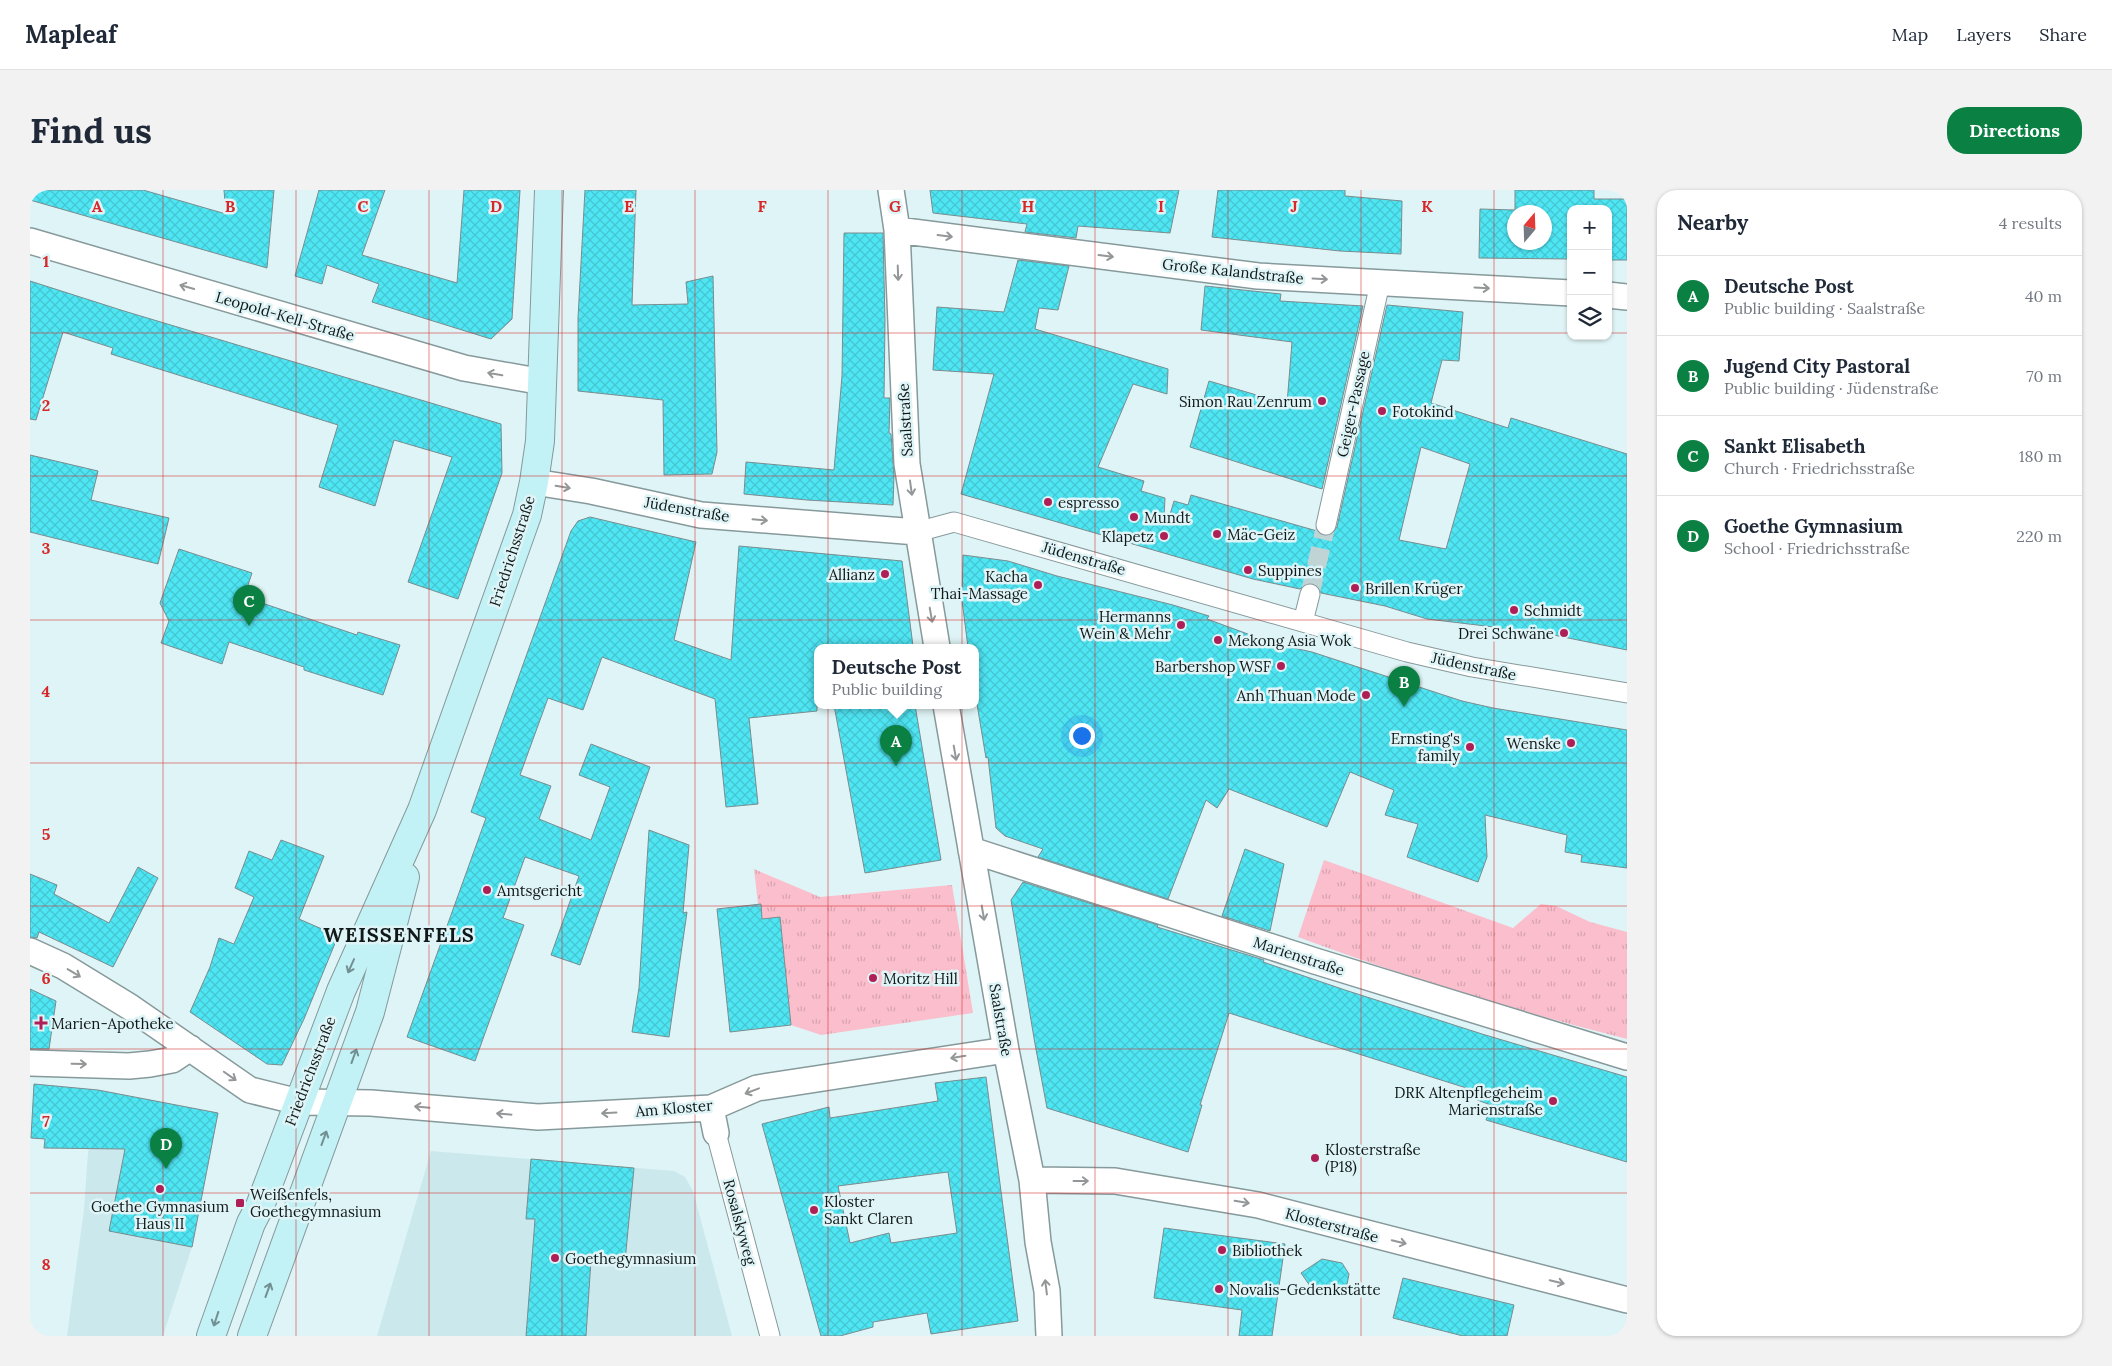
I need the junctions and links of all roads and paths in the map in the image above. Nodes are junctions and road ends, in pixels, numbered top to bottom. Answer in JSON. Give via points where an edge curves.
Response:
{"nodes":[{"id":1,"x":549,"y":190,"type":"edge"},
{"id":2,"x":891,"y":190,"type":"edge"},
{"id":3,"x":897,"y":230,"type":"junction"},
{"id":4,"x":30,"y":241,"type":"edge"},
{"id":5,"x":1380,"y":282,"type":"junction"},
{"id":6,"x":1567,"y":293,"type":"edge"},
{"id":7,"x":1612,"y":296,"type":"edge"},
{"id":8,"x":1627,"y":296,"type":"edge"},
{"id":9,"x":543,"y":382,"type":"junction"},
{"id":10,"x":534,"y":482,"type":"junction"},
{"id":11,"x":1326,"y":525,"type":"tunnel mouth"},
{"id":12,"x":917,"y":532,"type":"junction"},
{"id":13,"x":1310,"y":594,"type":"tunnel mouth"},
{"id":14,"x":1303,"y":622,"type":"junction"},
{"id":15,"x":936,"y":644,"type":"edge"},
{"id":16,"x":1627,"y":693,"type":"edge"},
{"id":17,"x":947,"y":709,"type":"edge"},
{"id":18,"x":422,"y":810,"type":"junction"},
{"id":19,"x":971,"y":850,"type":"junction"},
{"id":20,"x":30,"y":951,"type":"edge"},
{"id":21,"x":190,"y":1048,"type":"junction"},
{"id":22,"x":1006,"y":1050,"type":"junction"},
{"id":23,"x":1627,"y":1057,"type":"edge"},
{"id":24,"x":30,"y":1063,"type":"edge"},
{"id":25,"x":299,"y":1102,"type":"junction"},
{"id":26,"x":338,"y":1102,"type":"junction"},
{"id":27,"x":710,"y":1108,"type":"junction"},
{"id":28,"x":716,"y":1133,"type":"joint"},
{"id":29,"x":1032,"y":1180,"type":"junction"},
{"id":30,"x":1627,"y":1300,"type":"edge"},
{"id":31,"x":210,"y":1336,"type":"edge"},
{"id":32,"x":252,"y":1336,"type":"edge"},
{"id":33,"x":770,"y":1336,"type":"edge"},
{"id":34,"x":1049,"y":1336,"type":"edge"}],
"edges":[{"from":1,"to":9,"type":"main road","name":"Friedrichsstraße"},
{"from":2,"to":3,"type":"street","name":"Saalstraße"},
{"from":3,"to":5,"type":"street","name":"Große Kalandstraße","one_way":true,"via":[[1258,276]]},
{"from":3,"to":12,"type":"street","name":"Saalstraße","one_way":true,"via":[[907,464]]},
{"from":9,"to":4,"type":"street","name":"Leopold-Kell-Straße","one_way":true,"via":[[464,368]]},
{"from":5,"to":6,"type":"street","name":"Große Kalandstraße","one_way":true},
{"from":5,"to":11,"type":"street","name":"Geiger-Passage"},
{"from":7,"to":8,"type":"street"},
{"from":9,"to":10,"type":"main road","name":"Friedrichsstraße"},
{"from":10,"to":12,"type":"street","name":"Jüdenstraße","one_way":true,"via":[[701,515]]},
{"from":10,"to":18,"type":"main road","name":"Friedrichsstraße","via":[[527,515]]},
{"from":12,"to":14,"type":"street","name":"Jüdenstraße","via":[[954,522]]},
{"from":12,"to":15,"type":"street","name":"Saalstraße","one_way":true},
{"from":13,"to":14,"type":"street"},
{"from":14,"to":16,"type":"street","name":"Jüdenstraße","via":[[1472,667]]},
{"from":17,"to":19,"type":"street","name":"Saalstraße","one_way":true},
{"from":18,"to":25,"type":"main road","name":"Friedrichsstraße","one_way":true,"via":[[341,991]]},
{"from":26,"to":18,"type":"main road","name":"Friedrichsstraße","one_way":true,"via":[[370,1012]]},
{"from":19,"to":22,"type":"street","name":"Saalstraße","one_way":true},
{"from":19,"to":23,"type":"street","name":"Marienstraße","via":[[1314,961]]},
{"from":20,"to":21,"type":"street","name":"Am Kloster","one_way":true,"via":[[63,966]]},
{"from":24,"to":21,"type":"street","one_way":true,"via":[[129,1066],[172,1060]]},
{"from":21,"to":25,"type":"street","name":"Am Kloster","one_way":true,"via":[[250,1090]]},
{"from":22,"to":27,"type":"street","name":"Am Kloster","one_way":true,"via":[[757,1088]]},
{"from":22,"to":29,"type":"street","name":"Saalstraße"},
{"from":25,"to":26,"type":"street","name":"Am Kloster"},
{"from":25,"to":31,"type":"main road","name":"Friedrichsstraße","one_way":true,"via":[[260,1206],[250,1223]]},
{"from":27,"to":26,"type":"street","name":"Am Kloster","one_way":true,"via":[[538,1116]]},
{"from":32,"to":26,"type":"main road","name":"Friedrichsstraße","one_way":true},
{"from":27,"to":28,"type":"street","name":"Rosalskyweg"},
{"from":28,"to":33,"type":"street","name":"Rosalskyweg"},
{"from":29,"to":30,"type":"street","name":"Klosterstraße","one_way":true,"via":[[1115,1181],[1258,1205]]},
{"from":34,"to":29,"type":"street","name":"Saalstraße","one_way":true}]}
